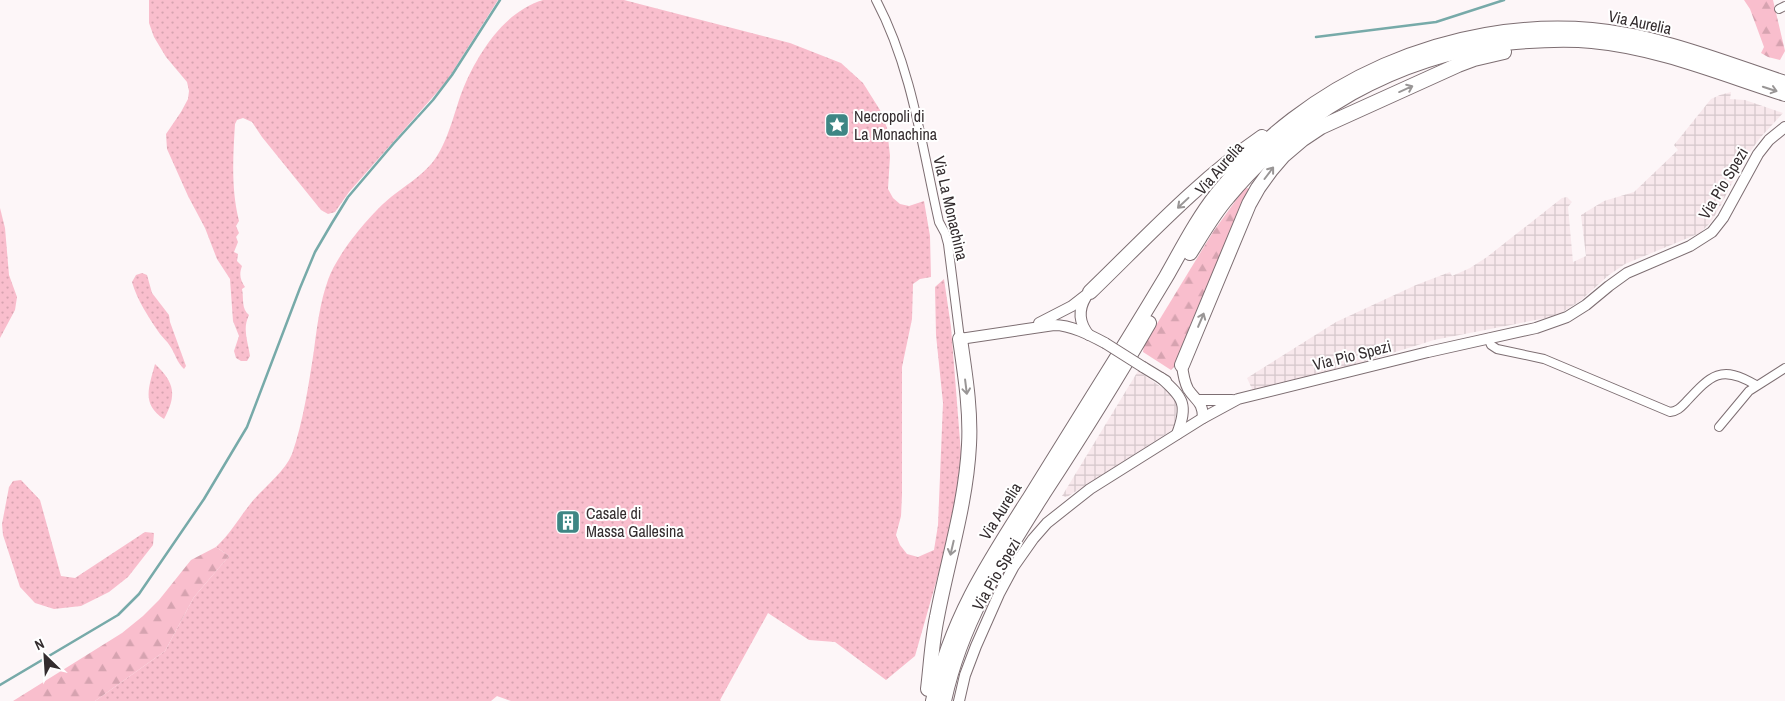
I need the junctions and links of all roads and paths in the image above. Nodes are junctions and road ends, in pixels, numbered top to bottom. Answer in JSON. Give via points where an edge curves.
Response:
{"nodes":[{"id":1,"x":876,"y":0,"type":"edge"},
{"id":2,"x":1571,"y":39,"type":"junction"},
{"id":3,"x":1782,"y":81,"type":"edge"},
{"id":4,"x":1785,"y":94,"type":"edge"},
{"id":5,"x":1305,"y":111,"type":"junction"},
{"id":6,"x":1785,"y":127,"type":"edge"},
{"id":7,"x":1090,"y":292,"type":"junction"},
{"id":8,"x":1032,"y":327,"type":"junction"},
{"id":9,"x":1089,"y":335,"type":"junction"},
{"id":10,"x":1488,"y":338,"type":"junction"},
{"id":11,"x":960,"y":339,"type":"junction"},
{"id":12,"x":1182,"y":365,"type":"junction"},
{"id":13,"x":1785,"y":368,"type":"edge"},
{"id":14,"x":1161,"y":378,"type":"junction"},
{"id":15,"x":1756,"y":385,"type":"junction"},
{"id":16,"x":1195,"y":397,"type":"junction"},
{"id":17,"x":1238,"y":399,"type":"junction"},
{"id":18,"x":1184,"y":408,"type":"junction"},
{"id":19,"x":1200,"y":420,"type":"junction"},
{"id":20,"x":1719,"y":427,"type":"dead end"},
{"id":21,"x":1177,"y":434,"type":"junction"},
{"id":22,"x":927,"y":701,"type":"edge"},
{"id":23,"x":933,"y":701,"type":"edge"},
{"id":24,"x":944,"y":701,"type":"edge"},
{"id":25,"x":959,"y":701,"type":"edge"}],
"edges":[{"from":1,"to":11,"type":"street","name":"Via La Monachina","via":[[909,88],[939,222],[948,244]]},
{"from":2,"to":4,"type":"highway","name":"Via Aurelia","one_way":true,"via":[[1649,51]]},
{"from":12,"to":2,"type":"highway","one_way":true,"via":[[1250,204],[1270,170],[1298,144],[1321,127],[1474,59]]},
{"from":2,"to":24,"type":"highway","name":"Via Aurelia","via":[[1482,46],[1398,70],[1329,106],[1292,133],[1244,178],[1210,221],[1107,394],[995,572],[964,633]]},
{"from":3,"to":5,"type":"highway","name":"Via Aurelia","via":[[1634,37],[1585,30],[1526,31],[1472,37],[1414,54],[1352,81]]},
{"from":5,"to":7,"type":"highway","one_way":true,"via":[[1226,164]]},
{"from":5,"to":23,"type":"highway","name":"Via Aurelia","via":[[1239,169],[1200,217],[978,581],[949,643]]},
{"from":6,"to":10,"type":"street","name":"Via Pio Spezi","via":[[1763,147],[1721,221],[1704,238],[1627,273],[1582,308],[1562,319]]},
{"from":7,"to":8,"type":"street","via":[[1072,306]]},
{"from":7,"to":9,"type":"street","via":[[1080,313]]},
{"from":8,"to":9,"type":"street","via":[[1058,325]]},
{"from":8,"to":11,"type":"street"},
{"from":9,"to":14,"type":"street","bridge":true},
{"from":10,"to":15,"type":"street","via":[[1495,348],[1544,359],[1665,411],[1673,412],[1682,407],[1717,374],[1732,374]]},
{"from":10,"to":17,"type":"street","name":"Via Pio Spezi"},
{"from":11,"to":22,"type":"highway","one_way":true,"via":[[970,431],[968,459],[963,501],[936,619]]},
{"from":12,"to":14,"type":"street","via":[[1176,374]]},
{"from":12,"to":16,"type":"street","via":[[1184,381]]},
{"from":13,"to":15,"type":"street"},
{"from":14,"to":16,"type":"street"},
{"from":14,"to":18,"type":"street","via":[[1178,395]]},
{"from":15,"to":20,"type":"street","via":[[1740,399]]},
{"from":16,"to":17,"type":"street"},
{"from":16,"to":19,"type":"street","via":[[1202,407]]},
{"from":17,"to":19,"type":"street","name":"Via Pio Spezi"},
{"from":18,"to":19,"type":"street"},
{"from":18,"to":21,"type":"street"},
{"from":19,"to":21,"type":"street","name":"Via Pio Spezi"},
{"from":21,"to":25,"type":"street","name":"Via Pio Spezi","via":[[1090,489],[1044,526],[1008,576],[967,669]]}]}
